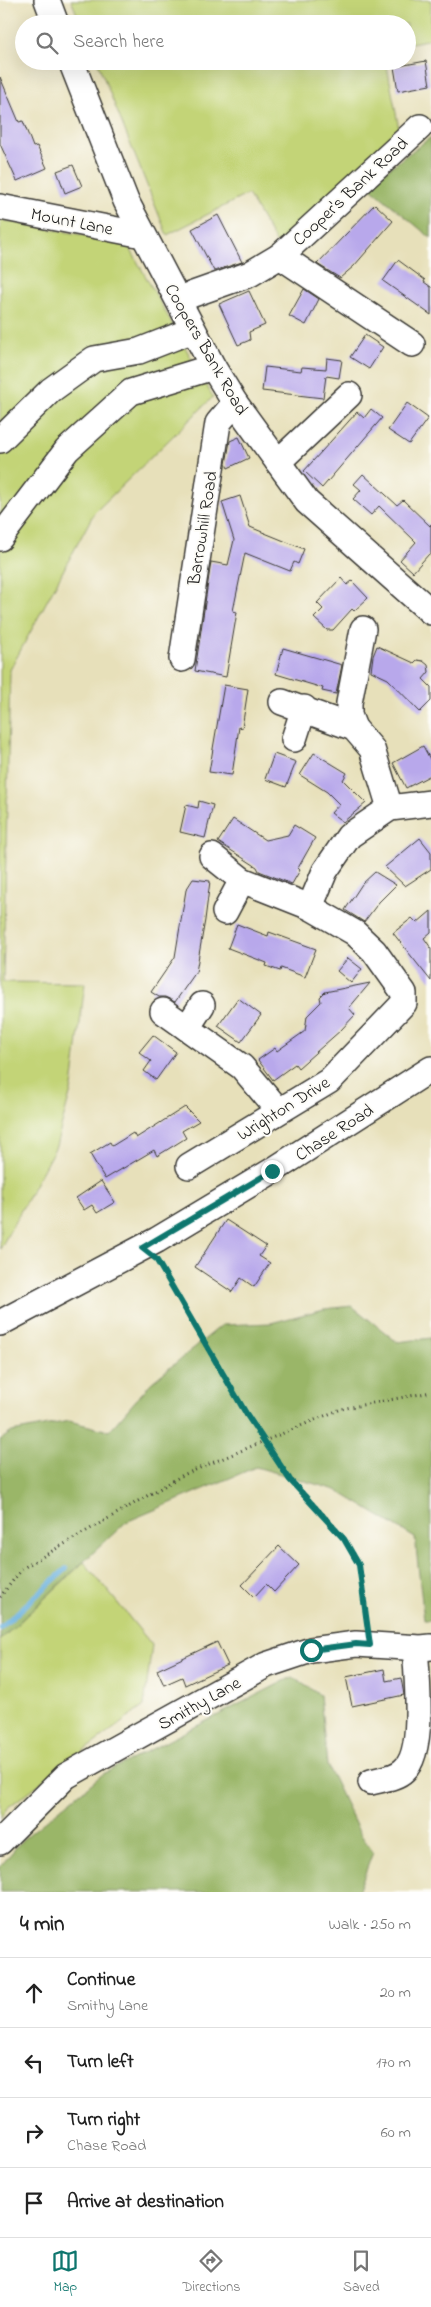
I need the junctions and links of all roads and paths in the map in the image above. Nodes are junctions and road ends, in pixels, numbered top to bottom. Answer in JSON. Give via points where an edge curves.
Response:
{"nodes":[{"id":1,"x":47,"y":0,"type":"edge"},
{"id":2,"x":53,"y":15,"type":"edge"},
{"id":3,"x":75,"y":70,"type":"edge"},
{"id":4,"x":420,"y":126,"type":"dead end"},
{"id":5,"x":0,"y":207,"type":"edge"},
{"id":6,"x":143,"y":235,"type":"junction"},
{"id":7,"x":280,"y":256,"type":"junction"},
{"id":8,"x":178,"y":299,"type":"junction"},
{"id":9,"x":193,"y":330,"type":"junction"},
{"id":10,"x":412,"y":344,"type":"dead end"},
{"id":11,"x":213,"y":367,"type":"junction"},
{"id":12,"x":349,"y":395,"type":"dead end"},
{"id":13,"x":236,"y":403,"type":"junction"},
{"id":14,"x":0,"y":440,"type":"edge"},
{"id":15,"x":278,"y":462,"type":"junction"},
{"id":16,"x":0,"y":538,"type":"edge"},
{"id":17,"x":431,"y":612,"type":"edge"},
{"id":18,"x":363,"y":629,"type":"dead end"},
{"id":19,"x":182,"y":659,"type":"dead end"},
{"id":20,"x":354,"y":728,"type":"junction"},
{"id":21,"x":294,"y":739,"type":"dead end"},
{"id":22,"x":431,"y":803,"type":"edge"},
{"id":23,"x":390,"y":808,"type":"junction"},
{"id":24,"x":212,"y":856,"type":"dead end"},
{"id":25,"x":242,"y":880,"type":"junction"},
{"id":26,"x":310,"y":907,"type":"junction"},
{"id":27,"x":225,"y":912,"type":"dead end"},
{"id":28,"x":202,"y":1005,"type":"dead end"},
{"id":29,"x":163,"y":1012,"type":"dead end"},
{"id":30,"x":187,"y":1028,"type":"junction"},
{"id":31,"x":431,"y":1069,"type":"edge"},
{"id":32,"x":278,"y":1110,"type":"junction"},
{"id":33,"x":189,"y":1166,"type":"dead end"},
{"id":34,"x":142,"y":1248,"type":"junction"},
{"id":35,"x":0,"y":1323,"type":"edge"},
{"id":36,"x":431,"y":1392,"type":"edge"},
{"id":37,"x":0,"y":1597,"type":"edge"},
{"id":38,"x":370,"y":1645,"type":"junction"},
{"id":39,"x":423,"y":1647,"type":"edge"},
{"id":40,"x":371,"y":1782,"type":"dead end"},
{"id":41,"x":0,"y":1842,"type":"edge"}],
"edges":[{"from":1,"to":2,"type":"street"},
{"from":3,"to":6,"type":"street","name":"Coopers Bank Road","via":[[126,201]]},
{"from":4,"to":7,"type":"street","name":"Cooper's Bank Road"},
{"from":5,"to":6,"type":"street","name":"Mount Lane"},
{"from":6,"to":8,"type":"street","name":"Coopers Bank Road"},
{"from":7,"to":8,"type":"street","name":"Cooper's Bank Road","via":[[250,274]]},
{"from":7,"to":10,"type":"street","name":"Cooper's Bank Road"},
{"from":8,"to":9,"type":"street","name":"Coopers Bank Road"},
{"from":9,"to":11,"type":"street","name":"Coopers Bank Road"},
{"from":9,"to":14,"type":"street","via":[[139,351],[94,359],[51,390]]},
{"from":11,"to":13,"type":"street","name":"Coopers Bank Road"},
{"from":11,"to":16,"type":"street","via":[[131,392],[67,450]]},
{"from":12,"to":15,"type":"street"},
{"from":13,"to":15,"type":"street","name":"Coopers Bank Road"},
{"from":13,"to":19,"type":"street","name":"Barrowhill Road","via":[[218,423]]},
{"from":15,"to":17,"type":"street","name":"Coopers Bank Road","via":[[307,502]]},
{"from":18,"to":20,"type":"street","via":[[349,703]]},
{"from":20,"to":21,"type":"street","via":[[293,705]]},
{"from":20,"to":23,"type":"street","via":[[372,749]]},
{"from":22,"to":23,"type":"street"},
{"from":23,"to":26,"type":"street","via":[[349,836],[325,871]]},
{"from":24,"to":25,"type":"street"},
{"from":25,"to":26,"type":"street"},
{"from":25,"to":27,"type":"street"},
{"from":26,"to":32,"type":"street","name":"Wrighton Drive","via":[[355,932],[374,951],[404,993],[404,1003],[329,1081]]},
{"from":28,"to":30,"type":"street"},
{"from":29,"to":30,"type":"street"},
{"from":30,"to":32,"type":"street","via":[[242,1067]]},
{"from":31,"to":34,"type":"street","name":"Chase Road","via":[[272,1171]]},
{"from":32,"to":33,"type":"street","name":"Wrighton Drive"},
{"from":34,"to":35,"type":"street","name":"Chase Road"},
{"from":34,"to":38,"type":"path","bridge":true,"via":[[156,1259],[247,1415],[290,1480],[344,1539],[359,1565]]},
{"from":36,"to":37,"type":"path","via":[[341,1409],[183,1475],[23,1568]]},
{"from":38,"to":39,"type":"street","name":"Smithy Lane"},
{"from":38,"to":41,"type":"street","name":"Smithy Lane","via":[[311,1650],[266,1665],[66,1776]]},
{"from":39,"to":40,"type":"street","via":[[417,1734],[412,1755],[405,1770]]}]}
